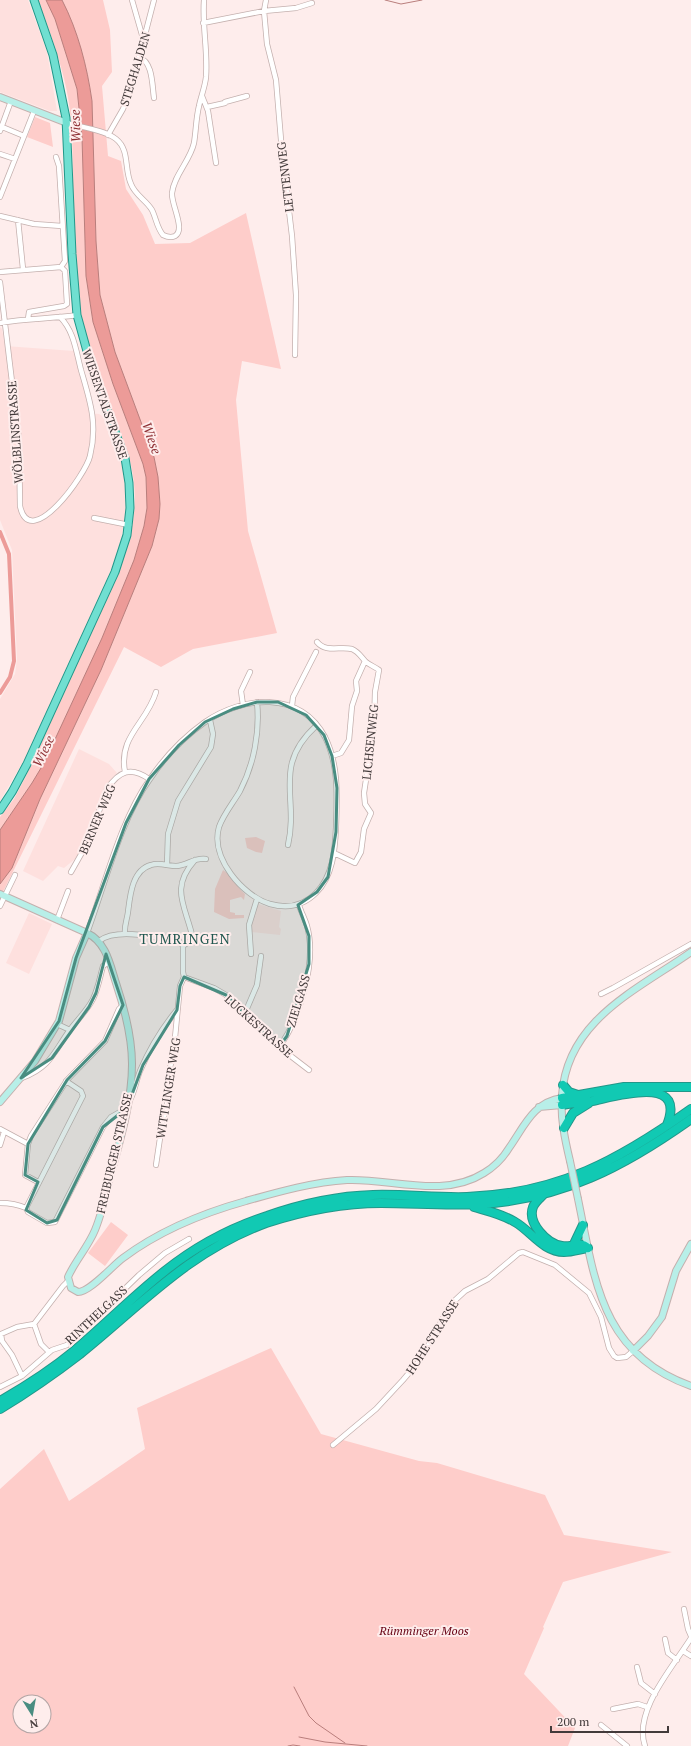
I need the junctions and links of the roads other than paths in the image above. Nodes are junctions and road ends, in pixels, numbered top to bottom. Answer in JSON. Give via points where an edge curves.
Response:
{"nodes":[{"id":1,"x":34,"y":0,"type":"edge"},
{"id":2,"x":132,"y":0,"type":"edge"},
{"id":3,"x":154,"y":0,"type":"edge"},
{"id":4,"x":204,"y":0,"type":"edge"},
{"id":5,"x":266,"y":0,"type":"edge"},
{"id":6,"x":312,"y":3,"type":"dead end"},
{"id":7,"x":264,"y":11,"type":"junction"},
{"id":8,"x":203,"y":23,"type":"junction"},
{"id":9,"x":144,"y":42,"type":"junction"},
{"id":10,"x":140,"y":57,"type":"junction"},
{"id":11,"x":202,"y":96,"type":"junction"},
{"id":12,"x":247,"y":96,"type":"dead end"},
{"id":13,"x":0,"y":97,"type":"edge"},
{"id":14,"x":154,"y":98,"type":"dead end"},
{"id":15,"x":12,"y":101,"type":"junction"},
{"id":16,"x":207,"y":107,"type":"junction"},
{"id":17,"x":34,"y":111,"type":"junction"},
{"id":18,"x":67,"y":123,"type":"junction"},
{"id":19,"x":0,"y":128,"type":"edge"},
{"id":20,"x":108,"y":135,"type":"junction"},
{"id":21,"x":24,"y":136,"type":"junction"},
{"id":22,"x":0,"y":154,"type":"edge"},
{"id":23,"x":56,"y":156,"type":"dead end"},
{"id":24,"x":15,"y":159,"type":"junction"},
{"id":25,"x":216,"y":163,"type":"dead end"},
{"id":26,"x":0,"y":181,"type":"edge"},
{"id":27,"x":6,"y":184,"type":"junction"},
{"id":28,"x":0,"y":197,"type":"edge"},
{"id":29,"x":0,"y":216,"type":"edge"},
{"id":30,"x":18,"y":220,"type":"junction"},
{"id":31,"x":62,"y":226,"type":"junction"},
{"id":32,"x":61,"y":267,"type":"junction"},
{"id":33,"x":23,"y":269,"type":"junction"},
{"id":34,"x":0,"y":272,"type":"edge"},
{"id":35,"x":0,"y":282,"type":"edge"},
{"id":36,"x":77,"y":315,"type":"junction"},
{"id":37,"x":60,"y":317,"type":"junction"},
{"id":38,"x":28,"y":319,"type":"junction"},
{"id":39,"x":2,"y":323,"type":"edge"},
{"id":40,"x":296,"y":355,"type":"dead end"},
{"id":41,"x":94,"y":518,"type":"dead end"},
{"id":42,"x":129,"y":525,"type":"junction"},
{"id":43,"x":316,"y":642,"type":"dead end"},
{"id":44,"x":316,"y":652,"type":"dead end"},
{"id":45,"x":365,"y":661,"type":"junction"},
{"id":46,"x":250,"y":672,"type":"dead end"},
{"id":47,"x":156,"y":692,"type":"dead end"},
{"id":48,"x":257,"y":702,"type":"junction"},
{"id":49,"x":243,"y":705,"type":"junction"},
{"id":50,"x":292,"y":706,"type":"junction"},
{"id":51,"x":210,"y":720,"type":"junction"},
{"id":52,"x":316,"y":726,"type":"junction"},
{"id":53,"x":332,"y":756,"type":"junction"},
{"id":54,"x":125,"y":772,"type":"junction"},
{"id":55,"x":149,"y":780,"type":"junction"},
{"id":56,"x":0,"y":810,"type":"edge"},
{"id":57,"x":288,"y":845,"type":"dead end"},
{"id":58,"x":334,"y":853,"type":"junction"},
{"id":59,"x":197,"y":859,"type":"junction"},
{"id":60,"x":206,"y":859,"type":"dead end"},
{"id":61,"x":167,"y":865,"type":"junction"},
{"id":62,"x":177,"y":866,"type":"junction"},
{"id":63,"x":71,"y":872,"type":"dead end"},
{"id":64,"x":15,"y":875,"type":"dead end"},
{"id":65,"x":182,"y":878,"type":"junction"},
{"id":66,"x":68,"y":891,"type":"dead end"},
{"id":67,"x":3,"y":895,"type":"edge"},
{"id":68,"x":257,"y":899,"type":"junction"},
{"id":69,"x":1,"y":905,"type":"edge"},
{"id":70,"x":298,"y":905,"type":"junction"},
{"id":71,"x":57,"y":920,"type":"junction"},
{"id":72,"x":87,"y":933,"type":"junction"},
{"id":73,"x":125,"y":934,"type":"junction"},
{"id":74,"x":99,"y":941,"type":"junction"},
{"id":75,"x":691,"y":944,"type":"edge"},
{"id":76,"x":183,"y":946,"type":"junction"},
{"id":77,"x":691,"y":952,"type":"edge"},
{"id":78,"x":251,"y":954,"type":"dead end"},
{"id":79,"x":261,"y":956,"type":"dead end"},
{"id":80,"x":107,"y":963,"type":"junction"},
{"id":81,"x":184,"y":977,"type":"junction"},
{"id":82,"x":601,"y":994,"type":"dead end"},
{"id":83,"x":123,"y":1005,"type":"junction"},
{"id":84,"x":177,"y":1010,"type":"junction"},
{"id":85,"x":245,"y":1013,"type":"junction"},
{"id":86,"x":57,"y":1024,"type":"junction"},
{"id":87,"x":70,"y":1030,"type":"junction"},
{"id":88,"x":279,"y":1047,"type":"junction"},
{"id":89,"x":309,"y":1070,"type":"dead end"},
{"id":90,"x":21,"y":1078,"type":"junction"},
{"id":91,"x":66,"y":1082,"type":"junction"},
{"id":92,"x":563,"y":1085,"type":"junction"},
{"id":93,"x":691,"y":1087,"type":"edge"},
{"id":94,"x":579,"y":1096,"type":"junction"},
{"id":95,"x":594,"y":1100,"type":"junction"},
{"id":96,"x":0,"y":1102,"type":"edge"},
{"id":97,"x":562,"y":1102,"type":"junction"},
{"id":98,"x":128,"y":1106,"type":"junction"},
{"id":99,"x":691,"y":1109,"type":"edge"},
{"id":100,"x":691,"y":1119,"type":"edge"},
{"id":101,"x":667,"y":1126,"type":"junction"},
{"id":102,"x":564,"y":1128,"type":"junction"},
{"id":103,"x":2,"y":1131,"type":"edge"},
{"id":104,"x":28,"y":1144,"type":"junction"},
{"id":105,"x":0,"y":1145,"type":"edge"},
{"id":106,"x":156,"y":1165,"type":"dead end"},
{"id":107,"x":38,"y":1182,"type":"junction"},
{"id":108,"x":544,"y":1194,"type":"junction"},
{"id":109,"x":0,"y":1203,"type":"edge"},
{"id":110,"x":467,"y":1205,"type":"junction"},
{"id":111,"x":26,"y":1208,"type":"junction"},
{"id":112,"x":584,"y":1225,"type":"junction"},
{"id":113,"x":189,"y":1239,"type":"dead end"},
{"id":114,"x":574,"y":1244,"type":"junction"},
{"id":115,"x":691,"y":1244,"type":"edge"},
{"id":116,"x":588,"y":1248,"type":"junction"},
{"id":117,"x":203,"y":1249,"type":"junction"},
{"id":118,"x":68,"y":1281,"type":"junction"},
{"id":119,"x":34,"y":1324,"type":"junction"},
{"id":120,"x":633,"y":1351,"type":"junction"},
{"id":121,"x":49,"y":1352,"type":"junction"},
{"id":122,"x":22,"y":1376,"type":"junction"},
{"id":123,"x":691,"y":1386,"type":"edge"},
{"id":124,"x":0,"y":1387,"type":"edge"},
{"id":125,"x":25,"y":1390,"type":"junction"},
{"id":126,"x":0,"y":1401,"type":"edge"},
{"id":127,"x":0,"y":1409,"type":"edge"},
{"id":128,"x":333,"y":1445,"type":"dead end"},
{"id":129,"x":684,"y":1609,"type":"dead end"},
{"id":130,"x":691,"y":1637,"type":"edge"},
{"id":131,"x":665,"y":1639,"type":"dead end"},
{"id":132,"x":683,"y":1651,"type":"junction"},
{"id":133,"x":691,"y":1656,"type":"edge"},
{"id":134,"x":677,"y":1660,"type":"junction"},
{"id":135,"x":637,"y":1667,"type":"dead end"},
{"id":136,"x":655,"y":1694,"type":"junction"},
{"id":137,"x":647,"y":1707,"type":"junction"},
{"id":138,"x":613,"y":1709,"type":"dead end"},
{"id":139,"x":601,"y":1725,"type":"dead end"},
{"id":140,"x":627,"y":1746,"type":"edge"},
{"id":141,"x":645,"y":1746,"type":"edge"}],
"edges":[{"from":1,"to":18,"type":"main road","name":"WIESENTALSTRASSE","via":[[53,55]]},
{"from":2,"to":9,"type":"street"},
{"from":3,"to":9,"type":"street","name":"STEGHALDEN"},
{"from":4,"to":8,"type":"street"},
{"from":5,"to":7,"type":"street","name":"LETTENWEG"},
{"from":6,"to":7,"type":"street","via":[[296,8]]},
{"from":7,"to":8,"type":"street"},
{"from":7,"to":40,"type":"street","name":"LETTENWEG","via":[[269,56],[276,80],[292,236],[296,295]]},
{"from":8,"to":11,"type":"street","via":[[206,77]]},
{"from":9,"to":10,"type":"street","name":"STEGHALDEN"},
{"from":10,"to":14,"type":"street","via":[[148,64]]},
{"from":10,"to":20,"type":"street","name":"STEGHALDEN","via":[[123,109]]},
{"from":11,"to":16,"type":"street"},
{"from":11,"to":20,"type":"street","via":[[193,147],[172,194],[180,229],[174,236],[165,236],[160,231],[152,211],[131,186],[123,148],[117,140]]},
{"from":12,"to":16,"type":"street"},
{"from":13,"to":15,"type":"street"},
{"from":15,"to":17,"type":"street"},
{"from":15,"to":19,"type":"street"},
{"from":16,"to":25,"type":"street"},
{"from":17,"to":18,"type":"street"},
{"from":17,"to":21,"type":"street"},
{"from":18,"to":20,"type":"street"},
{"from":18,"to":36,"type":"main road","name":"WIESENTALSTRASSE"},
{"from":19,"to":21,"type":"street"},
{"from":21,"to":24,"type":"street"},
{"from":22,"to":24,"type":"street"},
{"from":23,"to":31,"type":"street","via":[[59,166]]},
{"from":24,"to":27,"type":"street"},
{"from":26,"to":27,"type":"street"},
{"from":27,"to":28,"type":"street"},
{"from":29,"to":30,"type":"street"},
{"from":30,"to":31,"type":"street"},
{"from":30,"to":33,"type":"street"},
{"from":31,"to":32,"type":"street","via":[[65,261]]},
{"from":32,"to":33,"type":"street"},
{"from":32,"to":38,"type":"street","via":[[64,271],[67,305],[29,312]]},
{"from":33,"to":34,"type":"street"},
{"from":35,"to":39,"type":"street","name":"WÖLBLINSTRASSE"},
{"from":36,"to":37,"type":"street"},
{"from":36,"to":42,"type":"main road","name":"WIESENTALSTRASSE","via":[[93,373],[125,458],[130,494]]},
{"from":37,"to":38,"type":"street"},
{"from":37,"to":39,"type":"street","name":"WÖLBLINSTRASSE","via":[[70,330],[75,346],[93,416],[93,443],[90,458],[78,482],[55,508],[40,519],[34,520],[23,514],[20,506],[19,440]]},
{"from":38,"to":39,"type":"street"},
{"from":41,"to":42,"type":"street"},
{"from":42,"to":56,"type":"main road","name":"WIESENTALSTRASSE","via":[[115,572],[90,628],[27,764]]},
{"from":43,"to":45,"type":"street","via":[[320,646],[333,649],[352,650]]},
{"from":44,"to":50,"type":"street","via":[[293,697]]},
{"from":45,"to":53,"type":"street","via":[[356,681],[349,740],[341,753]]},
{"from":45,"to":58,"type":"street","name":"LICHSENWEG","via":[[379,670],[364,793],[365,804],[371,812],[364,828],[361,852],[355,863]]},
{"from":46,"to":49,"type":"street","via":[[241,691]]},
{"from":47,"to":54,"type":"street","via":[[152,706],[127,742],[123,757]]},
{"from":48,"to":49,"type":"street"},
{"from":48,"to":50,"type":"street","via":[[278,702]]},
{"from":48,"to":68,"type":"street","via":[[258,726],[251,763],[218,834],[220,848],[229,871],[240,886]]},
{"from":49,"to":51,"type":"street"},
{"from":50,"to":52,"type":"street","via":[[306,715]]},
{"from":51,"to":55,"type":"street","via":[[179,745]]},
{"from":51,"to":61,"type":"street","via":[[213,734],[211,747],[178,801],[168,834]]},
{"from":52,"to":53,"type":"street","via":[[324,735]]},
{"from":52,"to":57,"type":"street","via":[[299,744],[292,756],[289,769]]},
{"from":53,"to":58,"type":"street","via":[[337,788]]},
{"from":54,"to":55,"type":"street","name":"BERNER WEG","via":[[139,773]]},
{"from":54,"to":63,"type":"street","name":"BERNER WEG","via":[[119,774],[107,789],[88,842]]},
{"from":55,"to":72,"type":"street","via":[[126,823]]},
{"from":58,"to":70,"type":"street","via":[[328,877],[323,885],[309,900]]},
{"from":59,"to":60,"type":"street"},
{"from":59,"to":62,"type":"street"},
{"from":59,"to":65,"type":"street"},
{"from":61,"to":62,"type":"street"},
{"from":61,"to":73,"type":"street","via":[[152,864],[137,876],[128,900]]},
{"from":62,"to":65,"type":"street","via":[[182,870]]},
{"from":64,"to":67,"type":"street"},
{"from":65,"to":76,"type":"street","via":[[180,894],[193,939]]},
{"from":66,"to":71,"type":"street"},
{"from":67,"to":69,"type":"street"},
{"from":67,"to":71,"type":"street"},
{"from":68,"to":70,"type":"street","via":[[283,907]]},
{"from":68,"to":78,"type":"street","via":[[249,925]]},
{"from":70,"to":88,"type":"street","name":"ZIELGASS","via":[[307,925],[309,964],[298,1008],[287,1036]]},
{"from":71,"to":72,"type":"street"},
{"from":72,"to":74,"type":"street"},
{"from":72,"to":86,"type":"street","via":[[76,958],[63,1011]]},
{"from":73,"to":74,"type":"street","via":[[108,936]]},
{"from":73,"to":76,"type":"street","via":[[176,941]]},
{"from":74,"to":80,"type":"street","name":"FREIBURGER STRASSE"},
{"from":75,"to":82,"type":"street"},
{"from":76,"to":81,"type":"street"},
{"from":77,"to":92,"type":"street","via":[[610,1008],[588,1028],[571,1055]]},
{"from":79,"to":85,"type":"street","via":[[257,985]]},
{"from":80,"to":83,"type":"street","name":"FREIBURGER STRASSE"},
{"from":80,"to":87,"type":"street","via":[[103,966],[94,998]]},
{"from":81,"to":84,"type":"street","name":"WITTLINGER WEG","via":[[180,986]]},
{"from":81,"to":85,"type":"street","name":"LUCKESTRASSE","via":[[214,988]]},
{"from":83,"to":91,"type":"street","via":[[105,1041]]},
{"from":83,"to":98,"type":"street","name":"FREIBURGER STRASSE","via":[[130,1033],[132,1060]]},
{"from":84,"to":98,"type":"street","via":[[167,1022],[143,1065]]},
{"from":84,"to":106,"type":"street","name":"WITTLINGER WEG","via":[[174,1048],[166,1088],[167,1110],[163,1118]]},
{"from":85,"to":88,"type":"street","name":"LUCKESTRASSE"},
{"from":86,"to":87,"type":"street"},
{"from":86,"to":90,"type":"street"},
{"from":87,"to":90,"type":"street","via":[[52,1058]]},
{"from":88,"to":89,"type":"street","name":"LUCKESTRASSE"},
{"from":90,"to":96,"type":"street"},
{"from":91,"to":104,"type":"street"},
{"from":91,"to":107,"type":"street","via":[[82,1091],[83,1096]]},
{"from":92,"to":94,"type":"highway","via":[[569,1092]]},
{"from":92,"to":97,"type":"street"},
{"from":93,"to":94,"type":"highway","via":[[624,1087]]},
{"from":94,"to":97,"type":"highway"},
{"from":95,"to":97,"type":"highway"},
{"from":95,"to":101,"type":"highway","via":[[625,1093],[661,1094],[671,1105]]},
{"from":95,"to":102,"type":"highway","via":[[573,1113]]},
{"from":97,"to":102,"type":"street"},
{"from":97,"to":118,"type":"street","via":[[552,1099],[538,1108],[529,1116],[505,1155],[483,1173],[468,1181],[433,1186],[347,1180],[298,1188],[195,1218],[123,1258],[82,1292],[74,1290]]},
{"from":98,"to":111,"type":"street","via":[[111,1117],[103,1127],[56,1221],[47,1223],[28,1212]]},
{"from":98,"to":118,"type":"street","name":"FREIBURGER STRASSE","via":[[95,1231]]},
{"from":99,"to":101,"type":"highway"},
{"from":100,"to":108,"type":"highway","via":[[606,1172]]},
{"from":101,"to":117,"type":"highway","via":[[603,1164],[545,1186],[506,1194],[472,1197],[373,1195],[295,1206],[236,1228]]},
{"from":102,"to":112,"type":"street","bridge":true},
{"from":103,"to":104,"type":"street"},
{"from":103,"to":105,"type":"street"},
{"from":104,"to":107,"type":"street","via":[[25,1175]]},
{"from":107,"to":111,"type":"street"},
{"from":108,"to":110,"type":"highway","via":[[508,1202]]},
{"from":108,"to":114,"type":"highway","via":[[533,1207],[532,1216],[535,1224],[548,1240],[562,1246]]},
{"from":109,"to":111,"type":"street","via":[[11,1203]]},
{"from":110,"to":116,"type":"highway","via":[[515,1222],[555,1250],[566,1252]]},
{"from":110,"to":117,"type":"highway","via":[[379,1203],[319,1210],[282,1218]]},
{"from":112,"to":114,"type":"highway"},
{"from":112,"to":116,"type":"street"},
{"from":113,"to":121,"type":"street","name":"RINTHELGASS","via":[[165,1253],[139,1275],[67,1345]]},
{"from":114,"to":116,"type":"highway","via":[[582,1244]]},
{"from":115,"to":120,"type":"street","via":[[676,1271],[660,1321]]},
{"from":116,"to":120,"type":"street","via":[[606,1313],[617,1332]]},
{"from":117,"to":125,"type":"highway","via":[[142,1290]]},
{"from":118,"to":119,"type":"street"},
{"from":119,"to":121,"type":"street","via":[[41,1344]]},
{"from":119,"to":122,"type":"street","via":[[1,1334],[2,1341]]},
{"from":120,"to":123,"type":"street","via":[[660,1373]]},
{"from":120,"to":128,"type":"street","name":"HOHE STRASSE","via":[[626,1358],[614,1356],[609,1348],[601,1317],[588,1293],[555,1265],[523,1252],[519,1253],[488,1279],[464,1291],[451,1304],[420,1360],[376,1409]]},
{"from":121,"to":122,"type":"street","name":"RINTHELGASS"},
{"from":122,"to":124,"type":"street","name":"RINTHELGASS"},
{"from":125,"to":126,"type":"highway"},
{"from":125,"to":127,"type":"highway"},
{"from":129,"to":130,"type":"street"},
{"from":130,"to":132,"type":"street"},
{"from":131,"to":134,"type":"street","via":[[668,1653]]},
{"from":132,"to":133,"type":"street"},
{"from":132,"to":134,"type":"street"},
{"from":134,"to":136,"type":"street"},
{"from":135,"to":136,"type":"street","via":[[641,1683]]},
{"from":136,"to":137,"type":"street"},
{"from":137,"to":138,"type":"street","via":[[638,1704]]},
{"from":137,"to":141,"type":"street","via":[[642,1726]]},
{"from":139,"to":140,"type":"street"}]}
